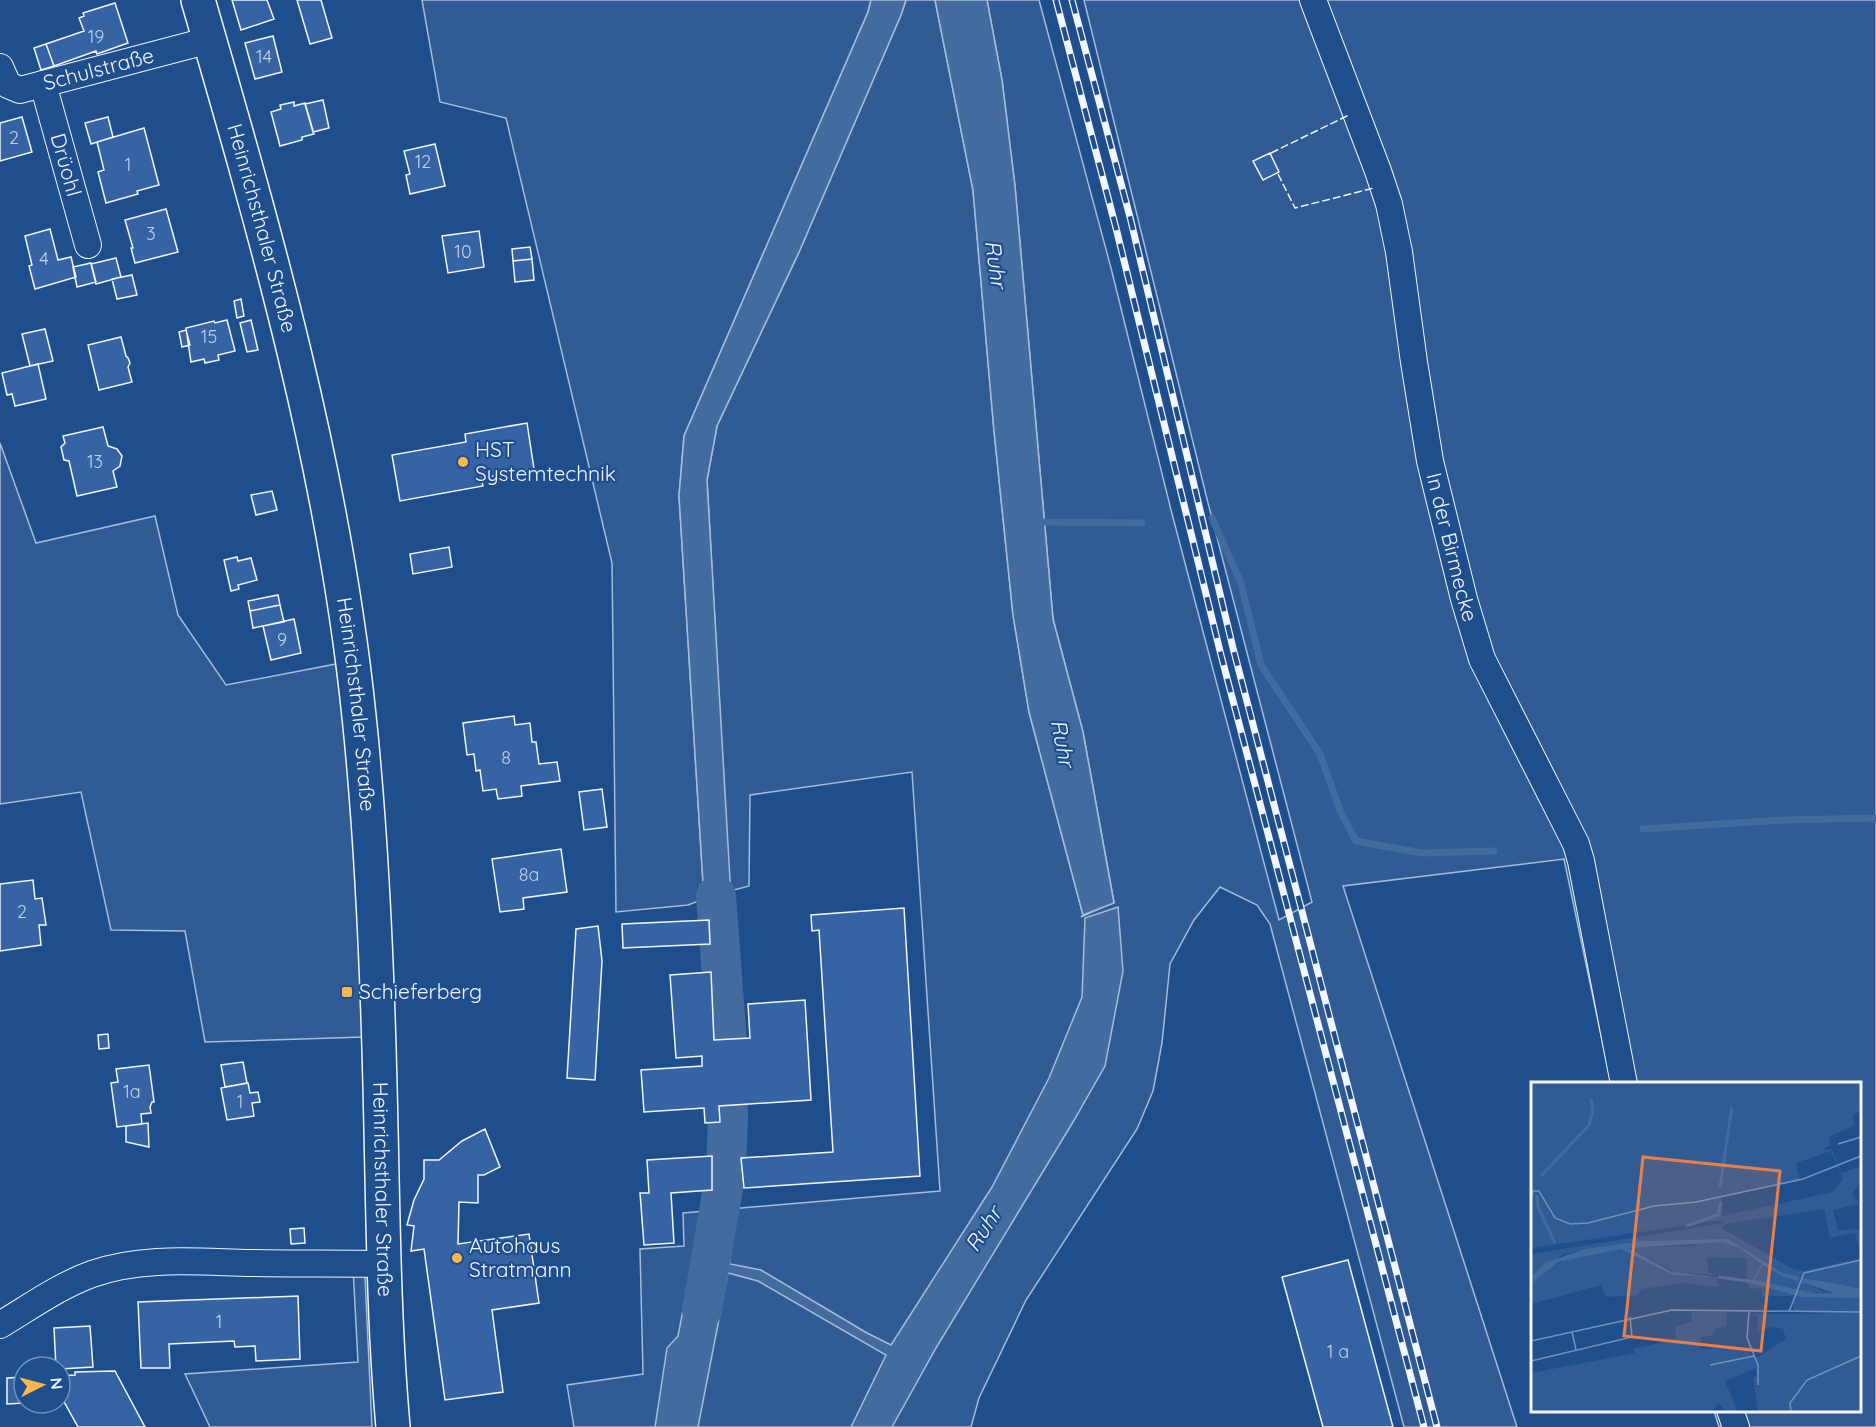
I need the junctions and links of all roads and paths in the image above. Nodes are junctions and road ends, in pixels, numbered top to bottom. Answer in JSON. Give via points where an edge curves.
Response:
{"nodes":[{"id":1,"x":198,"y":0,"type":"edge"},
{"id":2,"x":1313,"y":0,"type":"edge"},
{"id":3,"x":210,"y":40,"type":"junction"},
{"id":4,"x":0,"y":67,"type":"edge"},
{"id":5,"x":42,"y":84,"type":"junction"},
{"id":6,"x":88,"y":245,"type":"dead end"},
{"id":7,"x":1624,"y":1082,"type":"edge"},
{"id":8,"x":384,"y":1264,"type":"junction"},
{"id":9,"x":0,"y":1325,"type":"edge"},
{"id":10,"x":1731,"y":1412,"type":"edge"},
{"id":11,"x":393,"y":1427,"type":"edge"},
{"id":12,"x":1736,"y":1427,"type":"edge"}],
"edges":[{"from":1,"to":3,"type":"main road","name":"Heinrichsthaler Straße"},
{"from":2,"to":7,"type":"street","name":"In der Birmecke","via":[[1389,204],[1431,461],[1464,599],[1482,659],[1576,844]]},
{"from":3,"to":5,"type":"street","name":"Schulstraße"},
{"from":3,"to":8,"type":"main road","name":"Heinrichsthaler Straße","via":[[319,463],[359,710],[372,865]]},
{"from":4,"to":5,"type":"street","name":"Schulstraße","via":[[8,85],[14,88]]},
{"from":5,"to":6,"type":"street","name":"Drüohl"},
{"from":8,"to":9,"type":"street","via":[[146,1263],[73,1282]]},
{"from":8,"to":11,"type":"main road","name":"Heinrichsthaler Straße"},
{"from":10,"to":12,"type":"street"}]}
